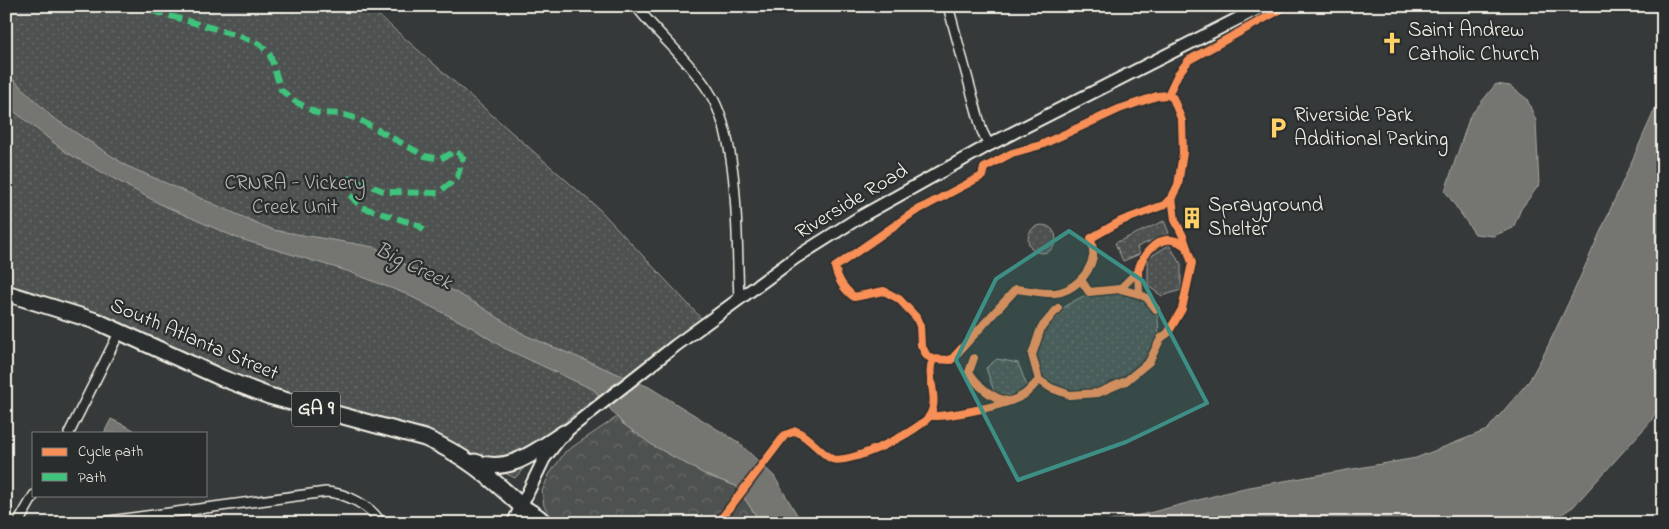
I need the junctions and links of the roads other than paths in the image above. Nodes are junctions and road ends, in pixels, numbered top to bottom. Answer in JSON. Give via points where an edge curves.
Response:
{"nodes":[{"id":1,"x":636,"y":6,"type":"edge"},
{"id":2,"x":948,"y":6,"type":"edge"},
{"id":3,"x":1263,"y":6,"type":"edge"},
{"id":4,"x":989,"y":145,"type":"junction"},
{"id":5,"x":6,"y":293,"type":"edge"},
{"id":6,"x":739,"y":299,"type":"junction"},
{"id":7,"x":120,"y":331,"type":"junction"},
{"id":8,"x":69,"y":432,"type":"edge"},
{"id":9,"x":564,"y":433,"type":"junction"},
{"id":10,"x":463,"y":457,"type":"junction"},
{"id":11,"x":34,"y":496,"type":"edge"},
{"id":12,"x":521,"y":506,"type":"junction"},
{"id":13,"x":22,"y":522,"type":"edge"},
{"id":14,"x":94,"y":523,"type":"edge"},
{"id":15,"x":382,"y":523,"type":"edge"},
{"id":16,"x":513,"y":523,"type":"edge"},
{"id":17,"x":527,"y":523,"type":"edge"},
{"id":18,"x":544,"y":523,"type":"edge"}],
"edges":[{"from":1,"to":6,"type":"street","via":[[690,63],[710,92],[724,124],[732,158]]},
{"from":2,"to":4,"type":"street","via":[[982,131]]},
{"from":3,"to":4,"type":"street","name":"Riverside Road"},
{"from":4,"to":6,"type":"street","name":"Riverside Road","via":[[827,236]]},
{"from":5,"to":7,"type":"main road","name":"South Atlanta Street","number":"GA 9","via":[[71,312]]},
{"from":6,"to":9,"type":"street","name":"Riverside Road"},
{"from":7,"to":8,"type":"street"},
{"from":7,"to":10,"type":"main road","name":"South Atlanta Street","number":"GA 9","via":[[243,386],[294,404],[403,431]]},
{"from":9,"to":10,"type":"main road","via":[[506,465],[481,464]]},
{"from":9,"to":12,"type":"street","name":"Riverside Road","via":[[544,459]]},
{"from":10,"to":12,"type":"main road","name":"South Atlanta Street","number":"GA 9","via":[[494,479]]},
{"from":11,"to":13,"type":"street"},
{"from":12,"to":16,"type":"street","name":"Riverside Road"},
{"from":12,"to":17,"type":"main road","name":"South Atlanta Street","number":"GA 9"},
{"from":12,"to":18,"type":"main road","name":"South Atlanta Street","number":"GA 9"},
{"from":14,"to":15,"type":"street","via":[[326,492],[349,497],[376,514]]}]}
